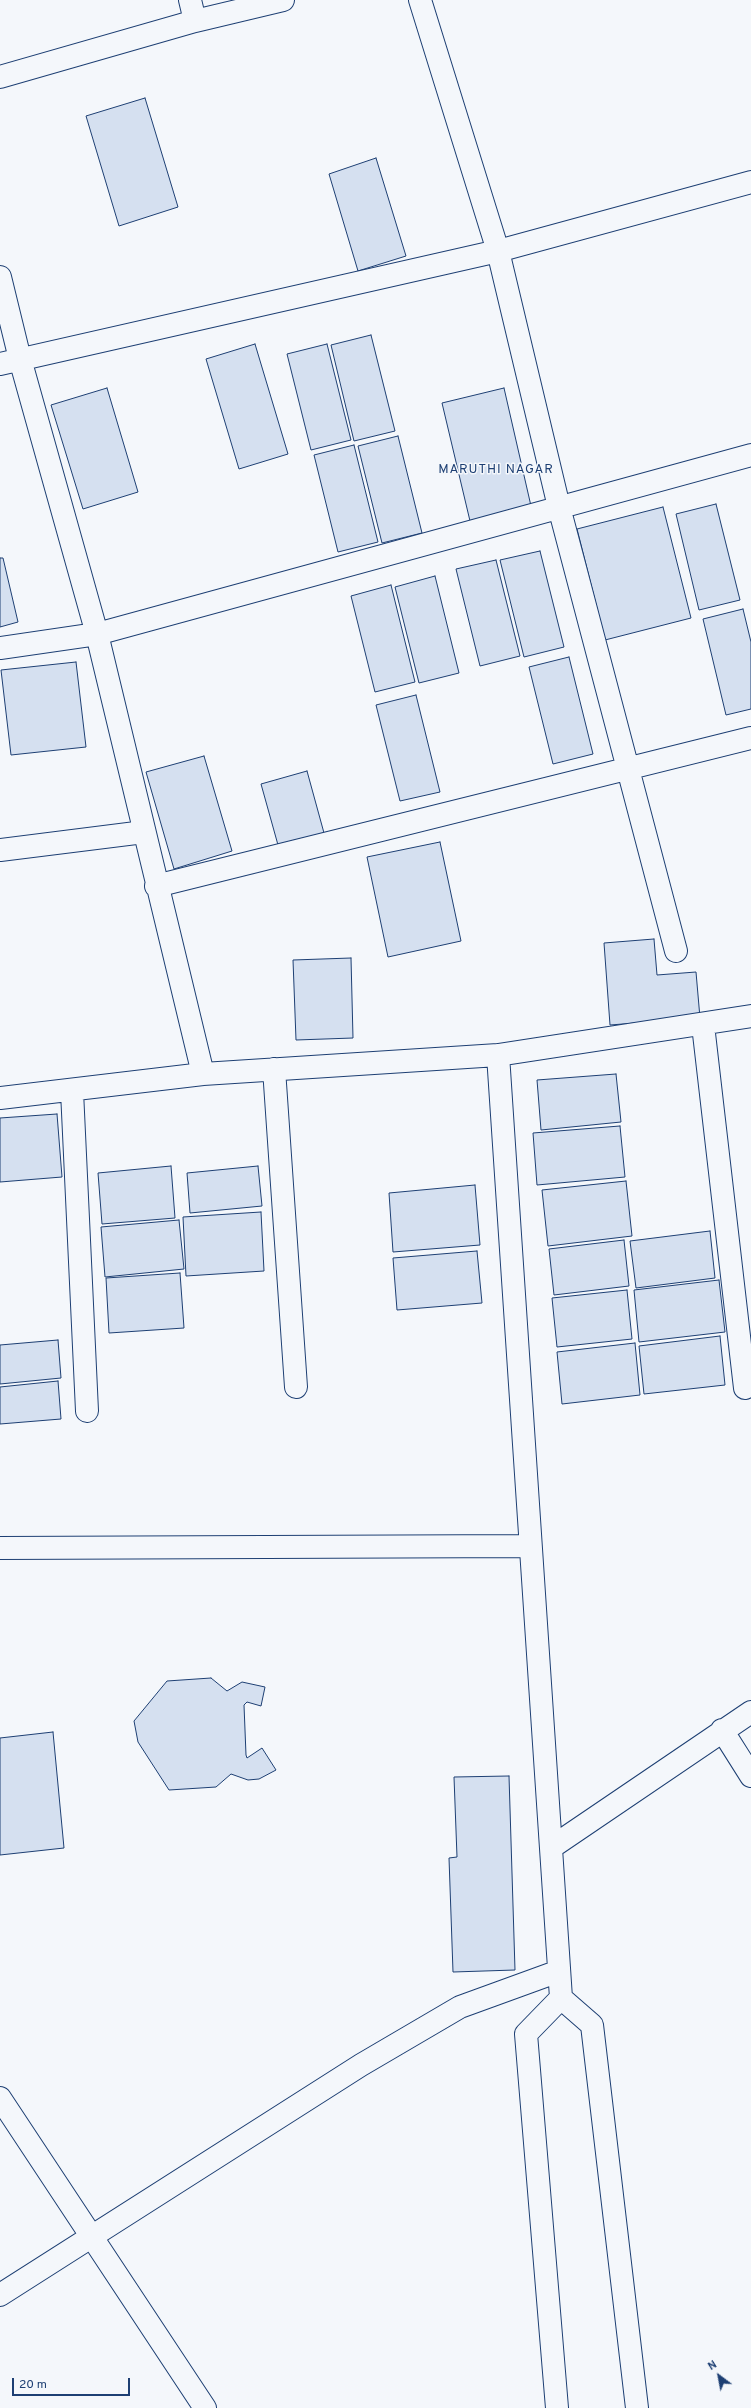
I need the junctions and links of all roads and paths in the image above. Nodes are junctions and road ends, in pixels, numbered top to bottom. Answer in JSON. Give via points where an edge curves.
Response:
{"nodes":[{"id":1,"x":190,"y":0,"type":"edge"},
{"id":2,"x":283,"y":0,"type":"edge"},
{"id":3,"x":420,"y":0,"type":"edge"},
{"id":4,"x":195,"y":21,"type":"junction"},
{"id":5,"x":0,"y":77,"type":"edge"},
{"id":6,"x":751,"y":182,"type":"edge"},
{"id":7,"x":498,"y":251,"type":"junction"},
{"id":8,"x":0,"y":277,"type":"edge"},
{"id":9,"x":10,"y":361,"type":"edge"},
{"id":10,"x":751,"y":455,"type":"edge"},
{"id":11,"x":559,"y":508,"type":"junction"},
{"id":12,"x":97,"y":634,"type":"junction"},
{"id":13,"x":0,"y":648,"type":"edge"},
{"id":14,"x":751,"y":738,"type":"edge"},
{"id":15,"x":628,"y":769,"type":"junction"},
{"id":16,"x":144,"y":832,"type":"junction"},
{"id":17,"x":0,"y":850,"type":"edge"},
{"id":18,"x":156,"y":886,"type":"junction"},
{"id":19,"x":676,"y":951,"type":"dead end"},
{"id":20,"x":751,"y":1016,"type":"edge"},
{"id":21,"x":703,"y":1025,"type":"junction"},
{"id":22,"x":498,"y":1055,"type":"junction"},
{"id":23,"x":274,"y":1069,"type":"junction"},
{"id":24,"x":203,"y":1074,"type":"junction"},
{"id":25,"x":72,"y":1091,"type":"junction"},
{"id":26,"x":0,"y":1098,"type":"edge"},
{"id":27,"x":296,"y":1386,"type":"dead end"},
{"id":28,"x":744,"y":1388,"type":"dead end"},
{"id":29,"x":87,"y":1411,"type":"dead end"},
{"id":30,"x":530,"y":1546,"type":"junction"},
{"id":31,"x":0,"y":1548,"type":"edge"},
{"id":32,"x":751,"y":1712,"type":"edge"},
{"id":33,"x":722,"y":1730,"type":"junction"},
{"id":34,"x":751,"y":1776,"type":"edge"},
{"id":35,"x":552,"y":1847,"type":"junction"},
{"id":36,"x":559,"y":1971,"type":"junction"},
{"id":37,"x":561,"y":1998,"type":"junction"},
{"id":38,"x":0,"y":2098,"type":"edge"},
{"id":39,"x":91,"y":2236,"type":"junction"},
{"id":40,"x":0,"y":2294,"type":"edge"},
{"id":41,"x":205,"y":2408,"type":"edge"},
{"id":42,"x":558,"y":2408,"type":"edge"},
{"id":43,"x":637,"y":2408,"type":"edge"}],
"edges":[{"from":1,"to":4,"type":"street"},
{"from":2,"to":4,"type":"street"},
{"from":3,"to":7,"type":"street"},
{"from":4,"to":5,"type":"street"},
{"from":6,"to":7,"type":"street"},
{"from":7,"to":9,"type":"street"},
{"from":7,"to":11,"type":"street"},
{"from":8,"to":9,"type":"street"},
{"from":9,"to":12,"type":"street"},
{"from":10,"to":11,"type":"street"},
{"from":11,"to":12,"type":"street"},
{"from":11,"to":15,"type":"street"},
{"from":12,"to":13,"type":"street"},
{"from":12,"to":16,"type":"street"},
{"from":14,"to":15,"type":"street"},
{"from":15,"to":18,"type":"street"},
{"from":15,"to":19,"type":"street"},
{"from":16,"to":17,"type":"street"},
{"from":16,"to":18,"type":"street"},
{"from":18,"to":24,"type":"street"},
{"from":20,"to":21,"type":"street"},
{"from":21,"to":22,"type":"street"},
{"from":21,"to":28,"type":"street"},
{"from":22,"to":23,"type":"street"},
{"from":22,"to":30,"type":"street"},
{"from":23,"to":24,"type":"street"},
{"from":23,"to":27,"type":"street"},
{"from":24,"to":25,"type":"street"},
{"from":25,"to":26,"type":"street"},
{"from":25,"to":29,"type":"street"},
{"from":30,"to":31,"type":"street"},
{"from":30,"to":35,"type":"street"},
{"from":32,"to":33,"type":"street"},
{"from":33,"to":34,"type":"street"},
{"from":33,"to":35,"type":"street"},
{"from":35,"to":36,"type":"street"},
{"from":36,"to":37,"type":"street"},
{"from":36,"to":39,"type":"street","via":[[460,2007],[361,2065]]},
{"from":37,"to":42,"type":"street","via":[[526,2034]]},
{"from":37,"to":43,"type":"street","via":[[592,2025]]},
{"from":38,"to":39,"type":"street"},
{"from":39,"to":40,"type":"street"},
{"from":39,"to":41,"type":"street"}]}
